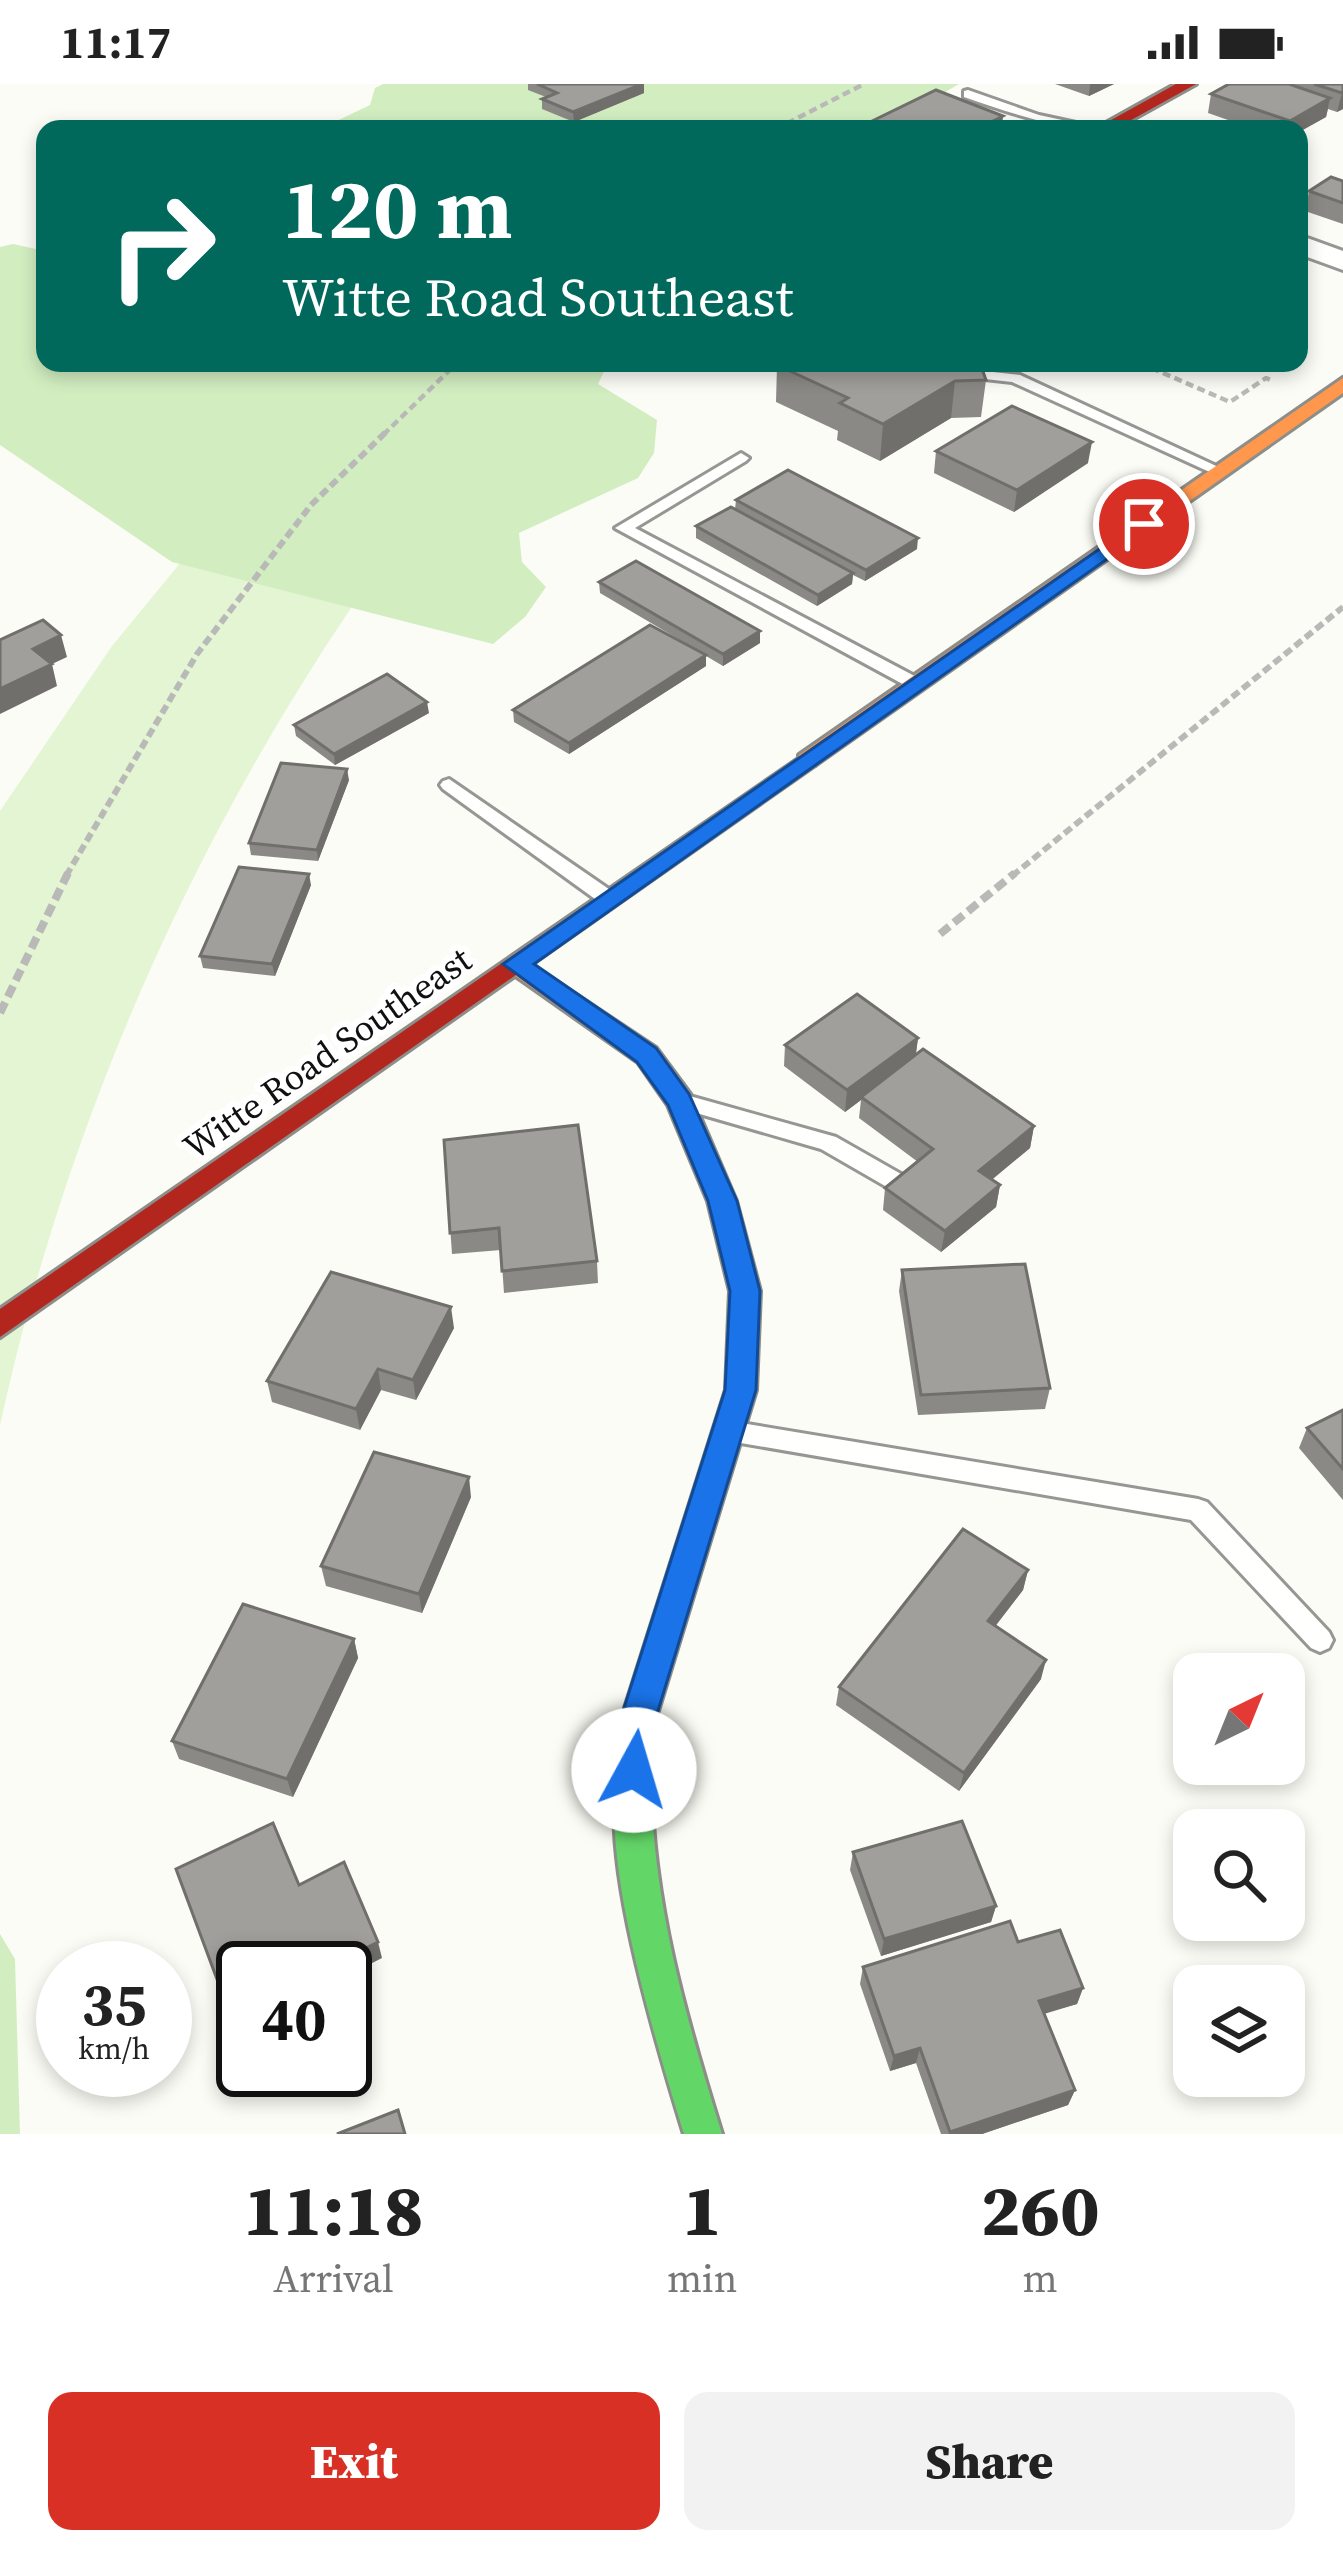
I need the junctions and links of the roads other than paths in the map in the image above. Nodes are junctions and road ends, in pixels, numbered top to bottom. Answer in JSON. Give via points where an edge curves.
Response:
{"nodes":[{"id":1,"x":1188,"y":84,"type":"edge"},
{"id":2,"x":968,"y":94,"type":"dead end"},
{"id":3,"x":1048,"y":120,"type":"edge"},
{"id":4,"x":1118,"y":120,"type":"edge"},
{"id":5,"x":1308,"y":247,"type":"edge"},
{"id":6,"x":1343,"y":261,"type":"edge"},
{"id":7,"x":1020,"y":372,"type":"edge"},
{"id":8,"x":1343,"y":384,"type":"edge"},
{"id":9,"x":741,"y":458,"type":"dead end"},
{"id":10,"x":1220,"y":471,"type":"junction"},
{"id":11,"x":916,"y":683,"type":"junction"},
{"id":12,"x":449,"y":785,"type":"dead end"},
{"id":13,"x":610,"y":898,"type":"junction"},
{"id":14,"x":516,"y":964,"type":"junction"},
{"id":15,"x":680,"y":1101,"type":"junction"},
{"id":16,"x":907,"y":1188,"type":"edge"},
{"id":17,"x":0,"y":1325,"type":"edge"},
{"id":18,"x":728,"y":1431,"type":"junction"},
{"id":19,"x":1320,"y":1640,"type":"dead end"},
{"id":20,"x":703,"y":2134,"type":"edge"}],
"edges":[{"from":1,"to":4,"type":"street"},
{"from":2,"to":3,"type":"lane"},
{"from":5,"to":6,"type":"street"},
{"from":7,"to":10,"type":"lane"},
{"from":8,"to":10,"type":"street","name":"Witte Road Southeast"},
{"from":9,"to":11,"type":"lane","via":[[623,528]]},
{"from":10,"to":11,"type":"street","name":"Witte Road Southeast"},
{"from":11,"to":13,"type":"street","name":"Witte Road Southeast"},
{"from":12,"to":13,"type":"lane"},
{"from":13,"to":14,"type":"street","name":"Witte Road Southeast"},
{"from":14,"to":15,"type":"street","via":[[646,1055]]},
{"from":14,"to":17,"type":"street","name":"Witte Road Southeast"},
{"from":15,"to":16,"type":"lane","via":[[828,1143]]},
{"from":15,"to":18,"type":"street","via":[[722,1201],[745,1291],[741,1390]]},
{"from":18,"to":19,"type":"lane","via":[[1198,1510]]},
{"from":18,"to":20,"type":"street","via":[[635,1727],[633,1813],[657,1986]]}]}
